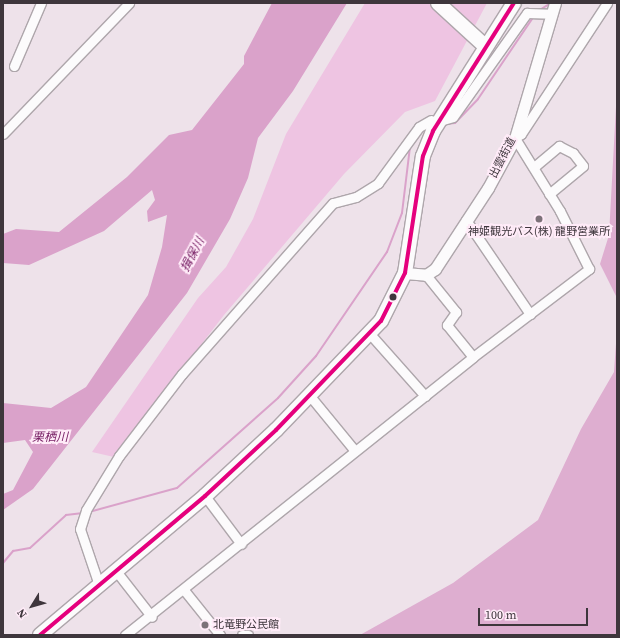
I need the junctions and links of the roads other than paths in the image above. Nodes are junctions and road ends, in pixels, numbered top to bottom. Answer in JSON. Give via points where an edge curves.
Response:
{"nodes":[{"id":1,"x":41,"y":3,"type":"edge"},
{"id":2,"x":129,"y":3,"type":"edge"},
{"id":3,"x":438,"y":3,"type":"edge"},
{"id":4,"x":514,"y":3,"type":"edge"},
{"id":5,"x":555,"y":3,"type":"edge"},
{"id":6,"x":607,"y":3,"type":"edge"},
{"id":7,"x":542,"y":13,"type":"junction"},
{"id":8,"x":485,"y":46,"type":"junction"},
{"id":9,"x":14,"y":66,"type":"dead end"},
{"id":10,"x":431,"y":120,"type":"dead end"},
{"id":11,"x":443,"y":120,"type":"dead end"},
{"id":12,"x":3,"y":134,"type":"edge"},
{"id":13,"x":515,"y":138,"type":"junction"},
{"id":14,"x":534,"y":167,"type":"junction"},
{"id":15,"x":549,"y":194,"type":"junction"},
{"id":16,"x":466,"y":220,"type":"junction"},
{"id":17,"x":405,"y":273,"type":"junction"},
{"id":18,"x":426,"y":275,"type":"junction"},
{"id":19,"x":530,"y":314,"type":"junction"},
{"id":20,"x":370,"y":334,"type":"junction"},
{"id":21,"x":473,"y":357,"type":"junction"},
{"id":22,"x":310,"y":396,"type":"junction"},
{"id":23,"x":426,"y":396,"type":"junction"},
{"id":24,"x":356,"y":451,"type":"junction"},
{"id":25,"x":206,"y":496,"type":"junction"},
{"id":26,"x":241,"y":544,"type":"junction"},
{"id":27,"x":116,"y":571,"type":"junction"},
{"id":28,"x":99,"y":585,"type":"junction"},
{"id":29,"x":184,"y":590,"type":"junction"},
{"id":30,"x":152,"y":616,"type":"junction"},
{"id":31,"x":40,"y":635,"type":"edge"},
{"id":32,"x":125,"y":635,"type":"edge"},
{"id":33,"x":220,"y":635,"type":"edge"},
{"id":34,"x":242,"y":635,"type":"edge"},
{"id":35,"x":248,"y":635,"type":"edge"}],
"edges":[{"from":1,"to":9,"type":"street"},
{"from":2,"to":12,"type":"street"},
{"from":3,"to":8,"type":"main road"},
{"from":4,"to":8,"type":"main road"},
{"from":5,"to":7,"type":"street","name":"出雲街道"},
{"from":6,"to":13,"type":"street","via":[[521,134]]},
{"from":7,"to":11,"type":"street","via":[[527,13],[453,117]]},
{"from":7,"to":13,"type":"street","name":"出雲街道"},
{"from":8,"to":17,"type":"main road","via":[[444,109],[423,156]]},
{"from":10,"to":28,"type":"street","via":[[419,127],[378,183],[356,197],[333,203],[182,374],[119,456],[84,514],[80,529]]},
{"from":13,"to":14,"type":"street"},
{"from":13,"to":16,"type":"street","name":"出雲街道"},
{"from":14,"to":15,"type":"street"},
{"from":14,"to":15,"type":"street","via":[[560,146],[583,166]]},
{"from":15,"to":19,"type":"street","via":[[589,269]]},
{"from":16,"to":18,"type":"street","name":"出雲街道","via":[[435,269]]},
{"from":16,"to":19,"type":"street"},
{"from":17,"to":18,"type":"street"},
{"from":17,"to":20,"type":"main road","via":[[388,311]]},
{"from":18,"to":21,"type":"street","via":[[456,312],[447,325]]},
{"from":19,"to":21,"type":"street"},
{"from":20,"to":22,"type":"main road"},
{"from":20,"to":23,"type":"street"},
{"from":21,"to":23,"type":"street"},
{"from":22,"to":24,"type":"street"},
{"from":22,"to":25,"type":"main road"},
{"from":23,"to":24,"type":"street"},
{"from":24,"to":26,"type":"street"},
{"from":25,"to":26,"type":"street"},
{"from":25,"to":27,"type":"main road"},
{"from":26,"to":29,"type":"street"},
{"from":27,"to":28,"type":"main road"},
{"from":27,"to":30,"type":"street"},
{"from":28,"to":31,"type":"main road"},
{"from":29,"to":30,"type":"street"},
{"from":29,"to":33,"type":"street"},
{"from":30,"to":32,"type":"street"},
{"from":34,"to":35,"type":"street"}]}
